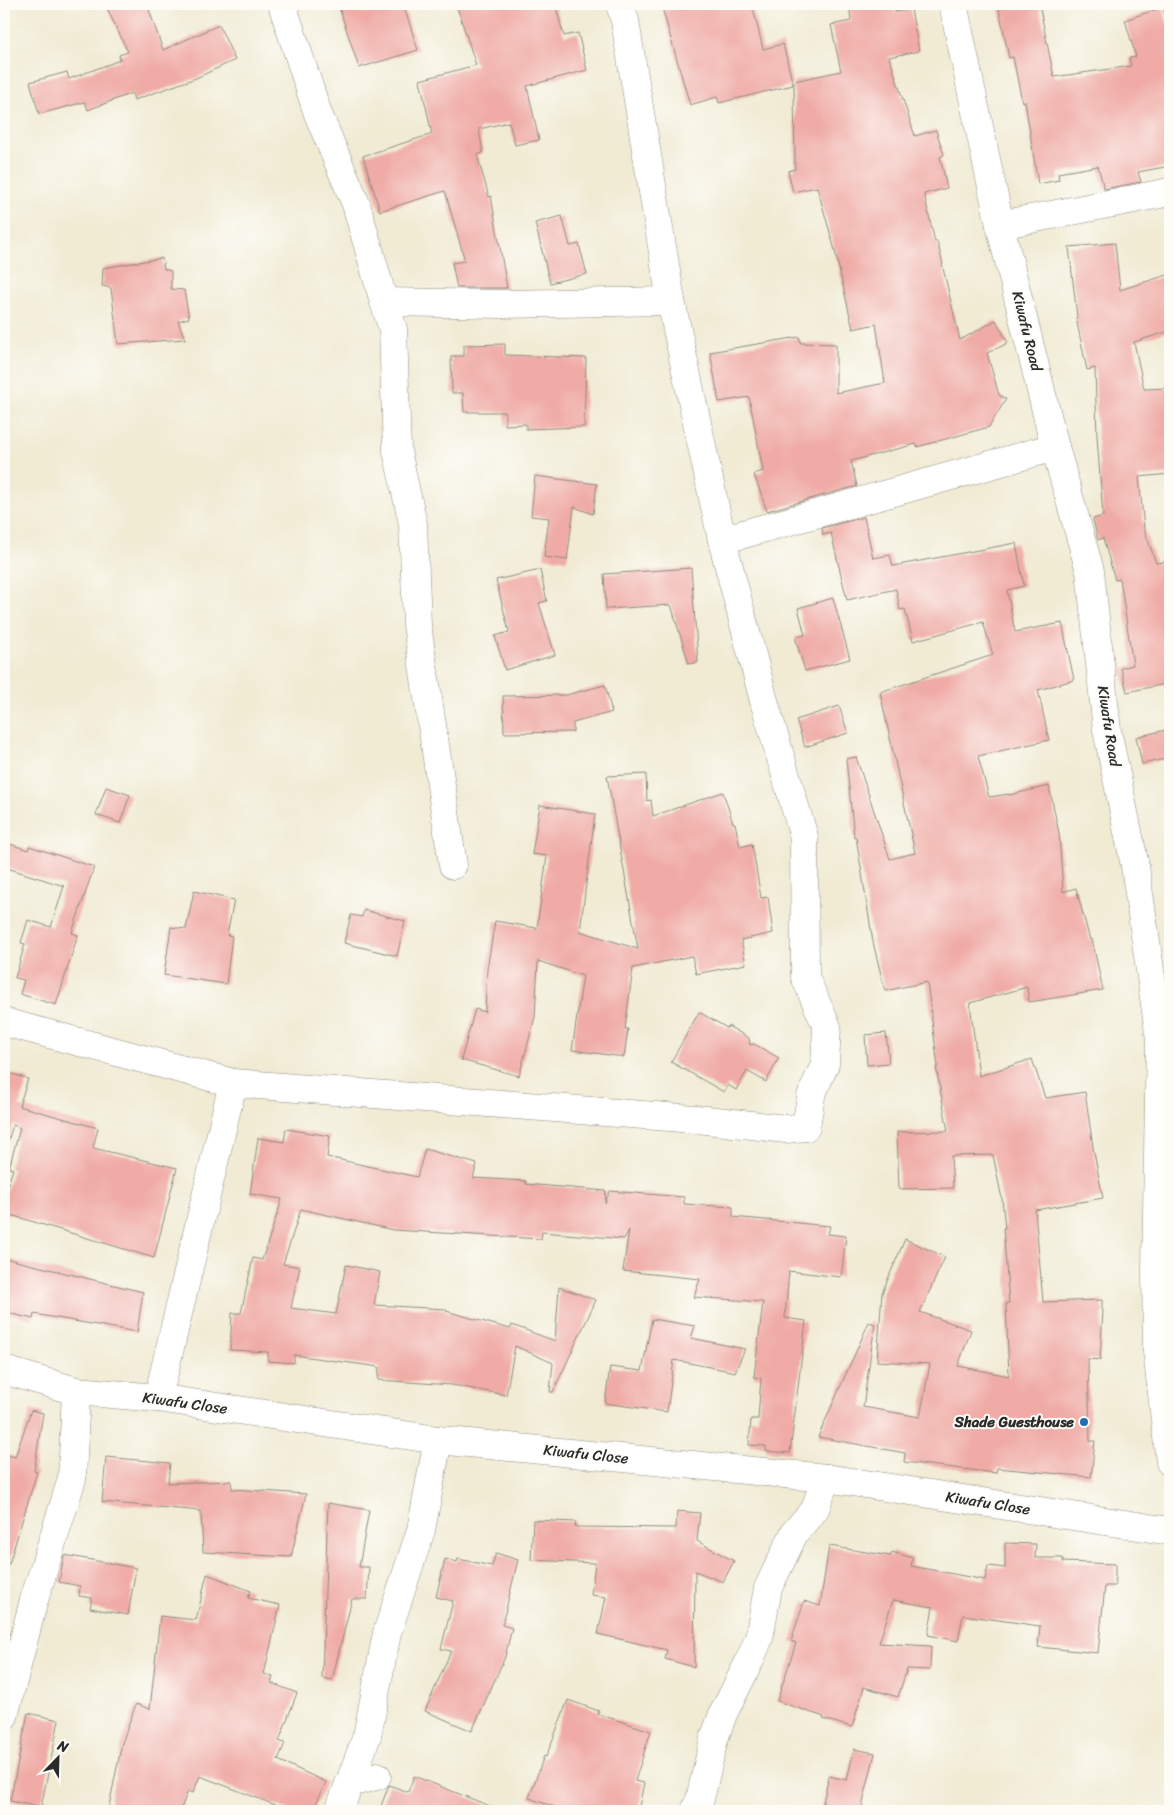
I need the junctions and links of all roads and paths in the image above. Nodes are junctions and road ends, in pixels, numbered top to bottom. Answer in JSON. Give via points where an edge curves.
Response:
{"nodes":[{"id":1,"x":282,"y":4,"type":"edge"},
{"id":2,"x":620,"y":4,"type":"edge"},
{"id":3,"x":953,"y":4,"type":"edge"},
{"id":4,"x":1170,"y":192,"type":"edge"},
{"id":5,"x":1000,"y":225,"type":"junction"},
{"id":6,"x":671,"y":301,"type":"junction"},
{"id":7,"x":384,"y":302,"type":"junction"},
{"id":8,"x":1056,"y":447,"type":"junction"},
{"id":9,"x":722,"y":540,"type":"junction"},
{"id":10,"x":453,"y":866,"type":"dead end"},
{"id":11,"x":4,"y":1022,"type":"edge"},
{"id":12,"x":233,"y":1083,"type":"junction"},
{"id":13,"x":1163,"y":1268,"type":"edge"},
{"id":14,"x":4,"y":1370,"type":"edge"},
{"id":15,"x":76,"y":1391,"type":"junction"},
{"id":16,"x":158,"y":1398,"type":"junction"},
{"id":17,"x":438,"y":1440,"type":"junction"},
{"id":18,"x":1170,"y":1462,"type":"edge"},
{"id":19,"x":826,"y":1478,"type":"junction"},
{"id":20,"x":1170,"y":1531,"type":"edge"},
{"id":21,"x":4,"y":1716,"type":"edge"},
{"id":22,"x":377,"y":1776,"type":"dead end"},
{"id":23,"x":350,"y":1783,"type":"junction"},
{"id":24,"x":339,"y":1811,"type":"edge"},
{"id":25,"x":695,"y":1811,"type":"edge"}],
"edges":[{"from":1,"to":7,"type":"street","via":[[318,114],[356,204]]},
{"from":2,"to":6,"type":"street"},
{"from":3,"to":5,"type":"street","name":"Kiwafu Road"},
{"from":4,"to":5,"type":"street"},
{"from":5,"to":8,"type":"street","name":"Kiwafu Road"},
{"from":6,"to":7,"type":"street"},
{"from":6,"to":9,"type":"street"},
{"from":7,"to":10,"type":"street","via":[[393,329],[397,452],[413,524],[417,625]]},
{"from":8,"to":9,"type":"street"},
{"from":8,"to":13,"type":"street","name":"Kiwafu Road","via":[[1090,571],[1107,730],[1135,866],[1160,1039]]},
{"from":9,"to":12,"type":"street","via":[[804,837],[805,977],[827,1027],[825,1064],[811,1096],[806,1127],[786,1129]]},
{"from":11,"to":12,"type":"street"},
{"from":12,"to":16,"type":"street"},
{"from":13,"to":18,"type":"street","name":"Kiwafu Road","via":[[1157,1351]]},
{"from":14,"to":15,"type":"street","name":"Kiwafu Close"},
{"from":15,"to":16,"type":"street","name":"Kiwafu Close"},
{"from":15,"to":21,"type":"street","via":[[72,1479],[34,1600]]},
{"from":16,"to":17,"type":"street","name":"Kiwafu Close"},
{"from":17,"to":19,"type":"street","name":"Kiwafu Close"},
{"from":17,"to":23,"type":"street","via":[[421,1530],[388,1633],[367,1736]]},
{"from":19,"to":20,"type":"street","name":"Kiwafu Close"},
{"from":19,"to":25,"type":"street","via":[[815,1509],[795,1532],[768,1588],[759,1638],[723,1714]]},
{"from":22,"to":23,"type":"street"},
{"from":23,"to":24,"type":"street"}]}
